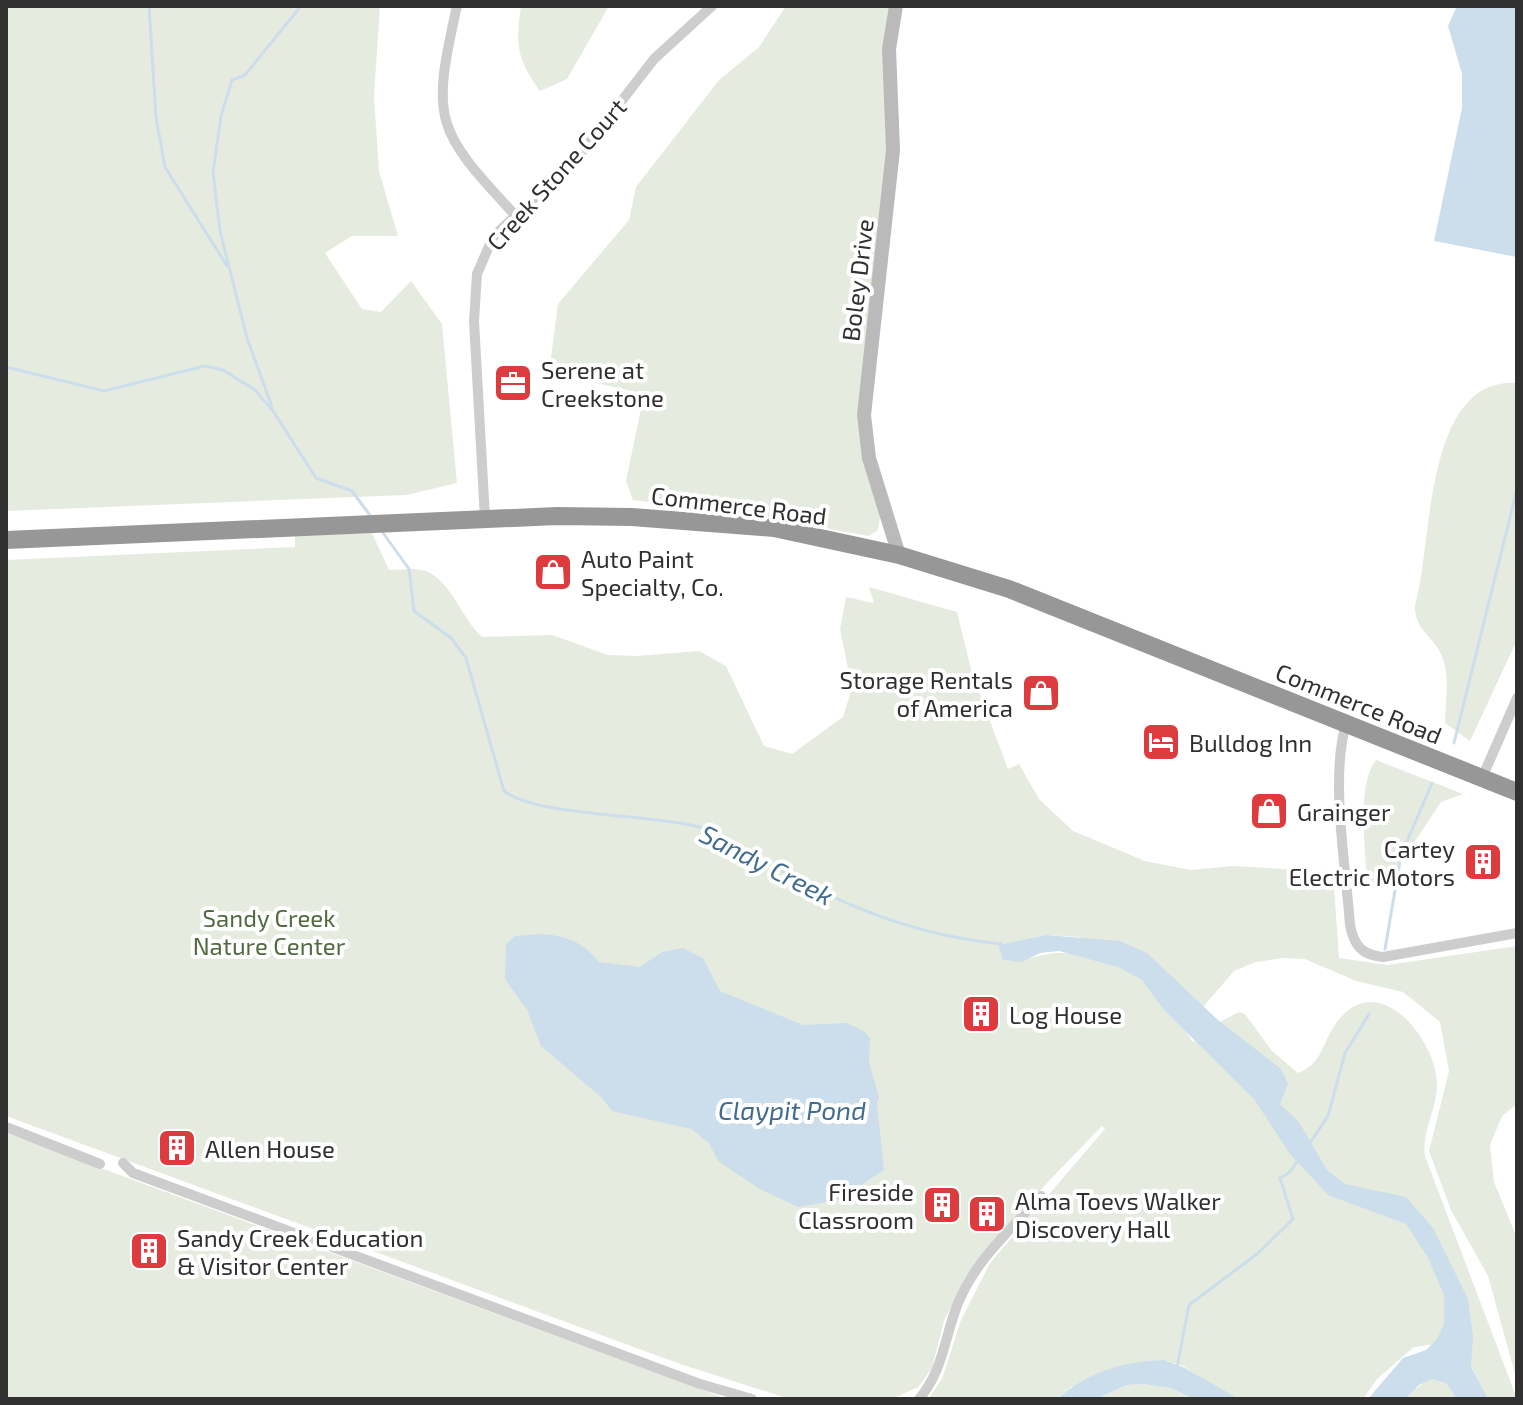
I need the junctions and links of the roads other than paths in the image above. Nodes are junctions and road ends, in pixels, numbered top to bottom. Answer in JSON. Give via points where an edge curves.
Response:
{"nodes":[{"id":1,"x":457,"y":6,"type":"edge"},
{"id":2,"x":712,"y":6,"type":"edge"},
{"id":3,"x":896,"y":6,"type":"edge"},
{"id":4,"x":515,"y":215,"type":"junction"},
{"id":5,"x":485,"y":518,"type":"junction"},
{"id":6,"x":6,"y":540,"type":"edge"},
{"id":7,"x":899,"y":555,"type":"junction"},
{"id":8,"x":1517,"y":698,"type":"edge"},
{"id":9,"x":1346,"y":724,"type":"junction"},
{"id":10,"x":1482,"y":778,"type":"junction"},
{"id":11,"x":1517,"y":792,"type":"edge"},
{"id":12,"x":1517,"y":933,"type":"edge"},
{"id":13,"x":6,"y":1127,"type":"edge"},
{"id":14,"x":123,"y":1163,"type":"dead end"},
{"id":15,"x":100,"y":1164,"type":"dead end"},
{"id":16,"x":1041,"y":1196,"type":"dead end"},
{"id":17,"x":752,"y":1399,"type":"edge"},
{"id":18,"x":919,"y":1399,"type":"edge"}],
"edges":[{"from":1,"to":4,"type":"street","via":[[442,71],[446,126],[465,159]]},
{"from":2,"to":4,"type":"street","name":"Creek Stone Court","via":[[654,59],[579,156]]},
{"from":3,"to":7,"type":"street","name":"Boley Drive","via":[[890,40],[892,166],[864,415],[869,458]]},
{"from":4,"to":5,"type":"street","name":"Creek Stone Court","via":[[493,237],[474,290]]},
{"from":5,"to":6,"type":"highway","name":"Commerce Road"},
{"from":5,"to":7,"type":"highway","name":"Commerce Road","via":[[589,516],[774,528]]},
{"from":7,"to":9,"type":"highway","name":"Commerce Road","via":[[1009,589]]},
{"from":8,"to":10,"type":"street"},
{"from":9,"to":10,"type":"highway","name":"Commerce Road"},
{"from":9,"to":12,"type":"street","via":[[1339,753],[1350,925],[1357,947],[1383,957]]},
{"from":10,"to":11,"type":"highway","name":"Commerce Road"},
{"from":13,"to":15,"type":"street"},
{"from":14,"to":17,"type":"street","via":[[133,1173]]},
{"from":16,"to":18,"type":"street","via":[[979,1263],[959,1301],[931,1386]]}]}
